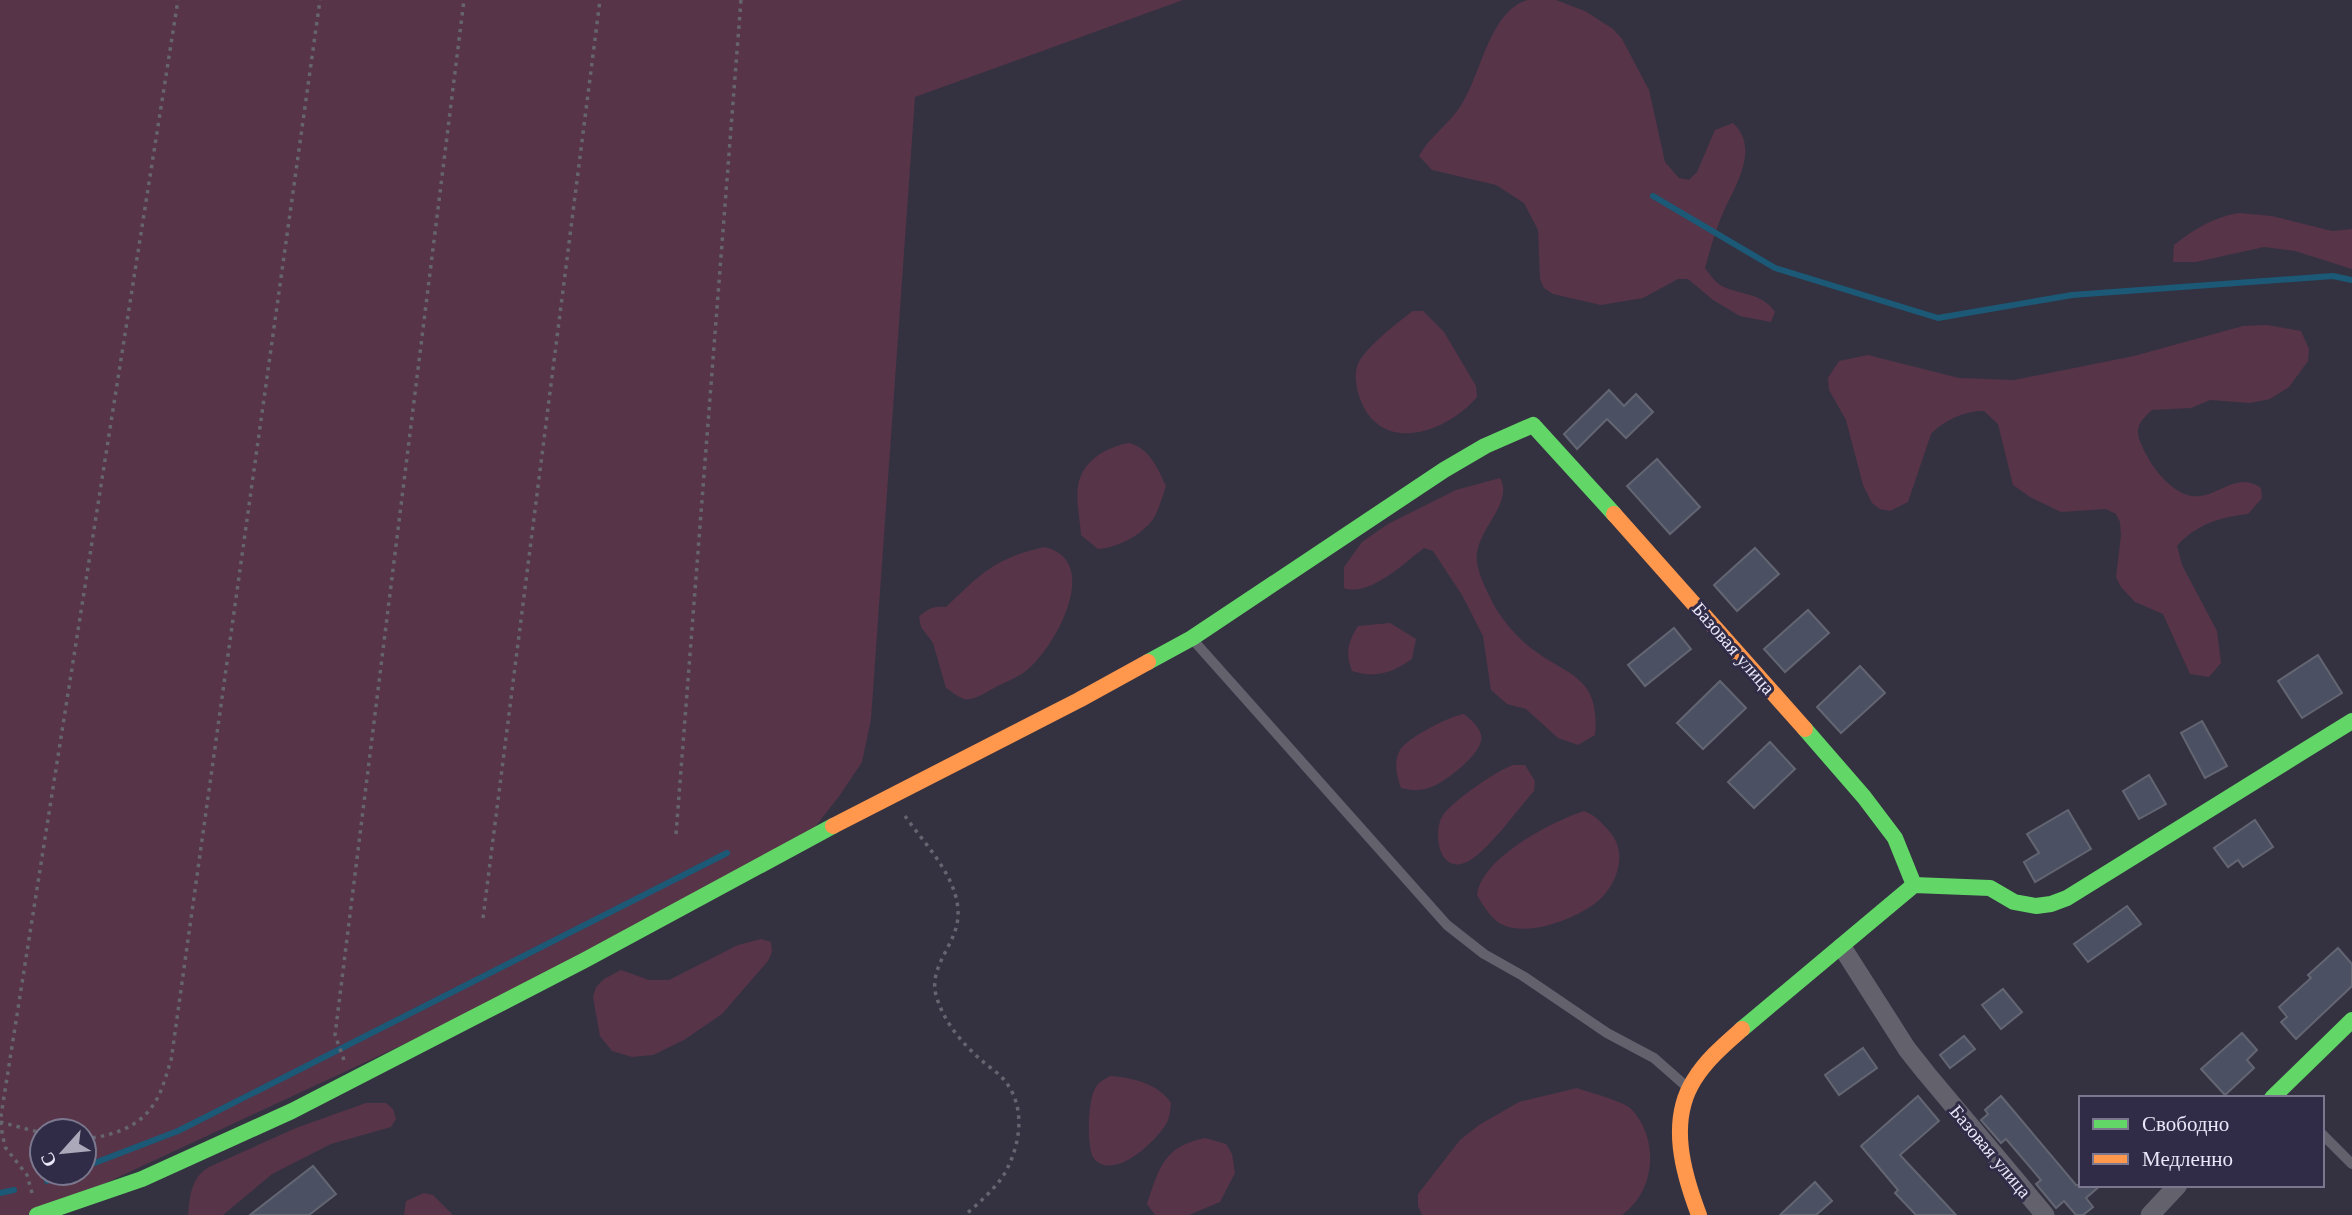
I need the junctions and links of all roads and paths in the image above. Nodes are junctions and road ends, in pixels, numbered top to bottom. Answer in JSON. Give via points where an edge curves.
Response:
{"nodes":[{"id":1,"x":178,"y":0,"type":"edge"},
{"id":2,"x":320,"y":0,"type":"edge"},
{"id":3,"x":464,"y":0,"type":"edge"},
{"id":4,"x":600,"y":0,"type":"edge"},
{"id":5,"x":741,"y":0,"type":"edge"},
{"id":6,"x":1192,"y":638,"type":"junction"},
{"id":7,"x":2352,"y":721,"type":"edge"},
{"id":8,"x":890,"y":796,"type":"junction"},
{"id":9,"x":676,"y":834,"type":"dead end"},
{"id":10,"x":1914,"y":885,"type":"junction"},
{"id":11,"x":483,"y":918,"type":"dead end"},
{"id":12,"x":1842,"y":947,"type":"junction"},
{"id":13,"x":2352,"y":1020,"type":"edge"},
{"id":14,"x":341,"y":1058,"type":"dead end"},
{"id":15,"x":1688,"y":1088,"type":"junction"},
{"id":16,"x":2280,"y":1095,"type":"edge"},
{"id":17,"x":0,"y":1122,"type":"edge"},
{"id":18,"x":28,"y":1129,"type":"edge"},
{"id":19,"x":2324,"y":1136,"type":"edge"},
{"id":20,"x":98,"y":1137,"type":"edge"},
{"id":21,"x":2352,"y":1164,"type":"edge"},
{"id":22,"x":2176,"y":1187,"type":"edge"},
{"id":23,"x":36,"y":1208,"type":"edge"},
{"id":24,"x":965,"y":1215,"type":"edge"},
{"id":25,"x":1699,"y":1215,"type":"edge"},
{"id":26,"x":2045,"y":1215,"type":"edge"},
{"id":27,"x":2150,"y":1215,"type":"edge"}],
"edges":[{"from":1,"to":17,"type":"path"},
{"from":2,"to":20,"type":"path","via":[[171,1061],[155,1103],[135,1124]]},
{"from":3,"to":14,"type":"path","via":[[335,1035]]},
{"from":4,"to":11,"type":"path"},
{"from":5,"to":9,"type":"path"},
{"from":6,"to":8,"type":"street"},
{"from":6,"to":10,"type":"street","name":"Базовая улица","via":[[1444,470],[1533,425],[1864,797],[1895,838]]},
{"from":6,"to":15,"type":"lane","via":[[1447,925],[1484,954],[1654,1058]]},
{"from":7,"to":10,"type":"street","via":[[2051,904],[2014,902],[1990,888]]},
{"from":8,"to":23,"type":"street","via":[[292,1111],[142,1179]]},
{"from":8,"to":24,"type":"path","via":[[955,893],[957,924],[936,972],[935,992],[942,1011],[964,1045],[1005,1081],[1016,1101],[1021,1130],[1008,1169]]},
{"from":10,"to":12,"type":"street"},
{"from":12,"to":15,"type":"street","via":[[1723,1046]]},
{"from":12,"to":26,"type":"street","name":"Базовая улица","via":[[1907,1049]]},
{"from":13,"to":16,"type":"street"},
{"from":15,"to":25,"type":"street","via":[[1681,1160]]},
{"from":17,"to":18,"type":"path"},
{"from":17,"to":23,"type":"path","via":[[5,1147],[27,1175]]},
{"from":19,"to":21,"type":"lane"},
{"from":22,"to":27,"type":"street"}]}
